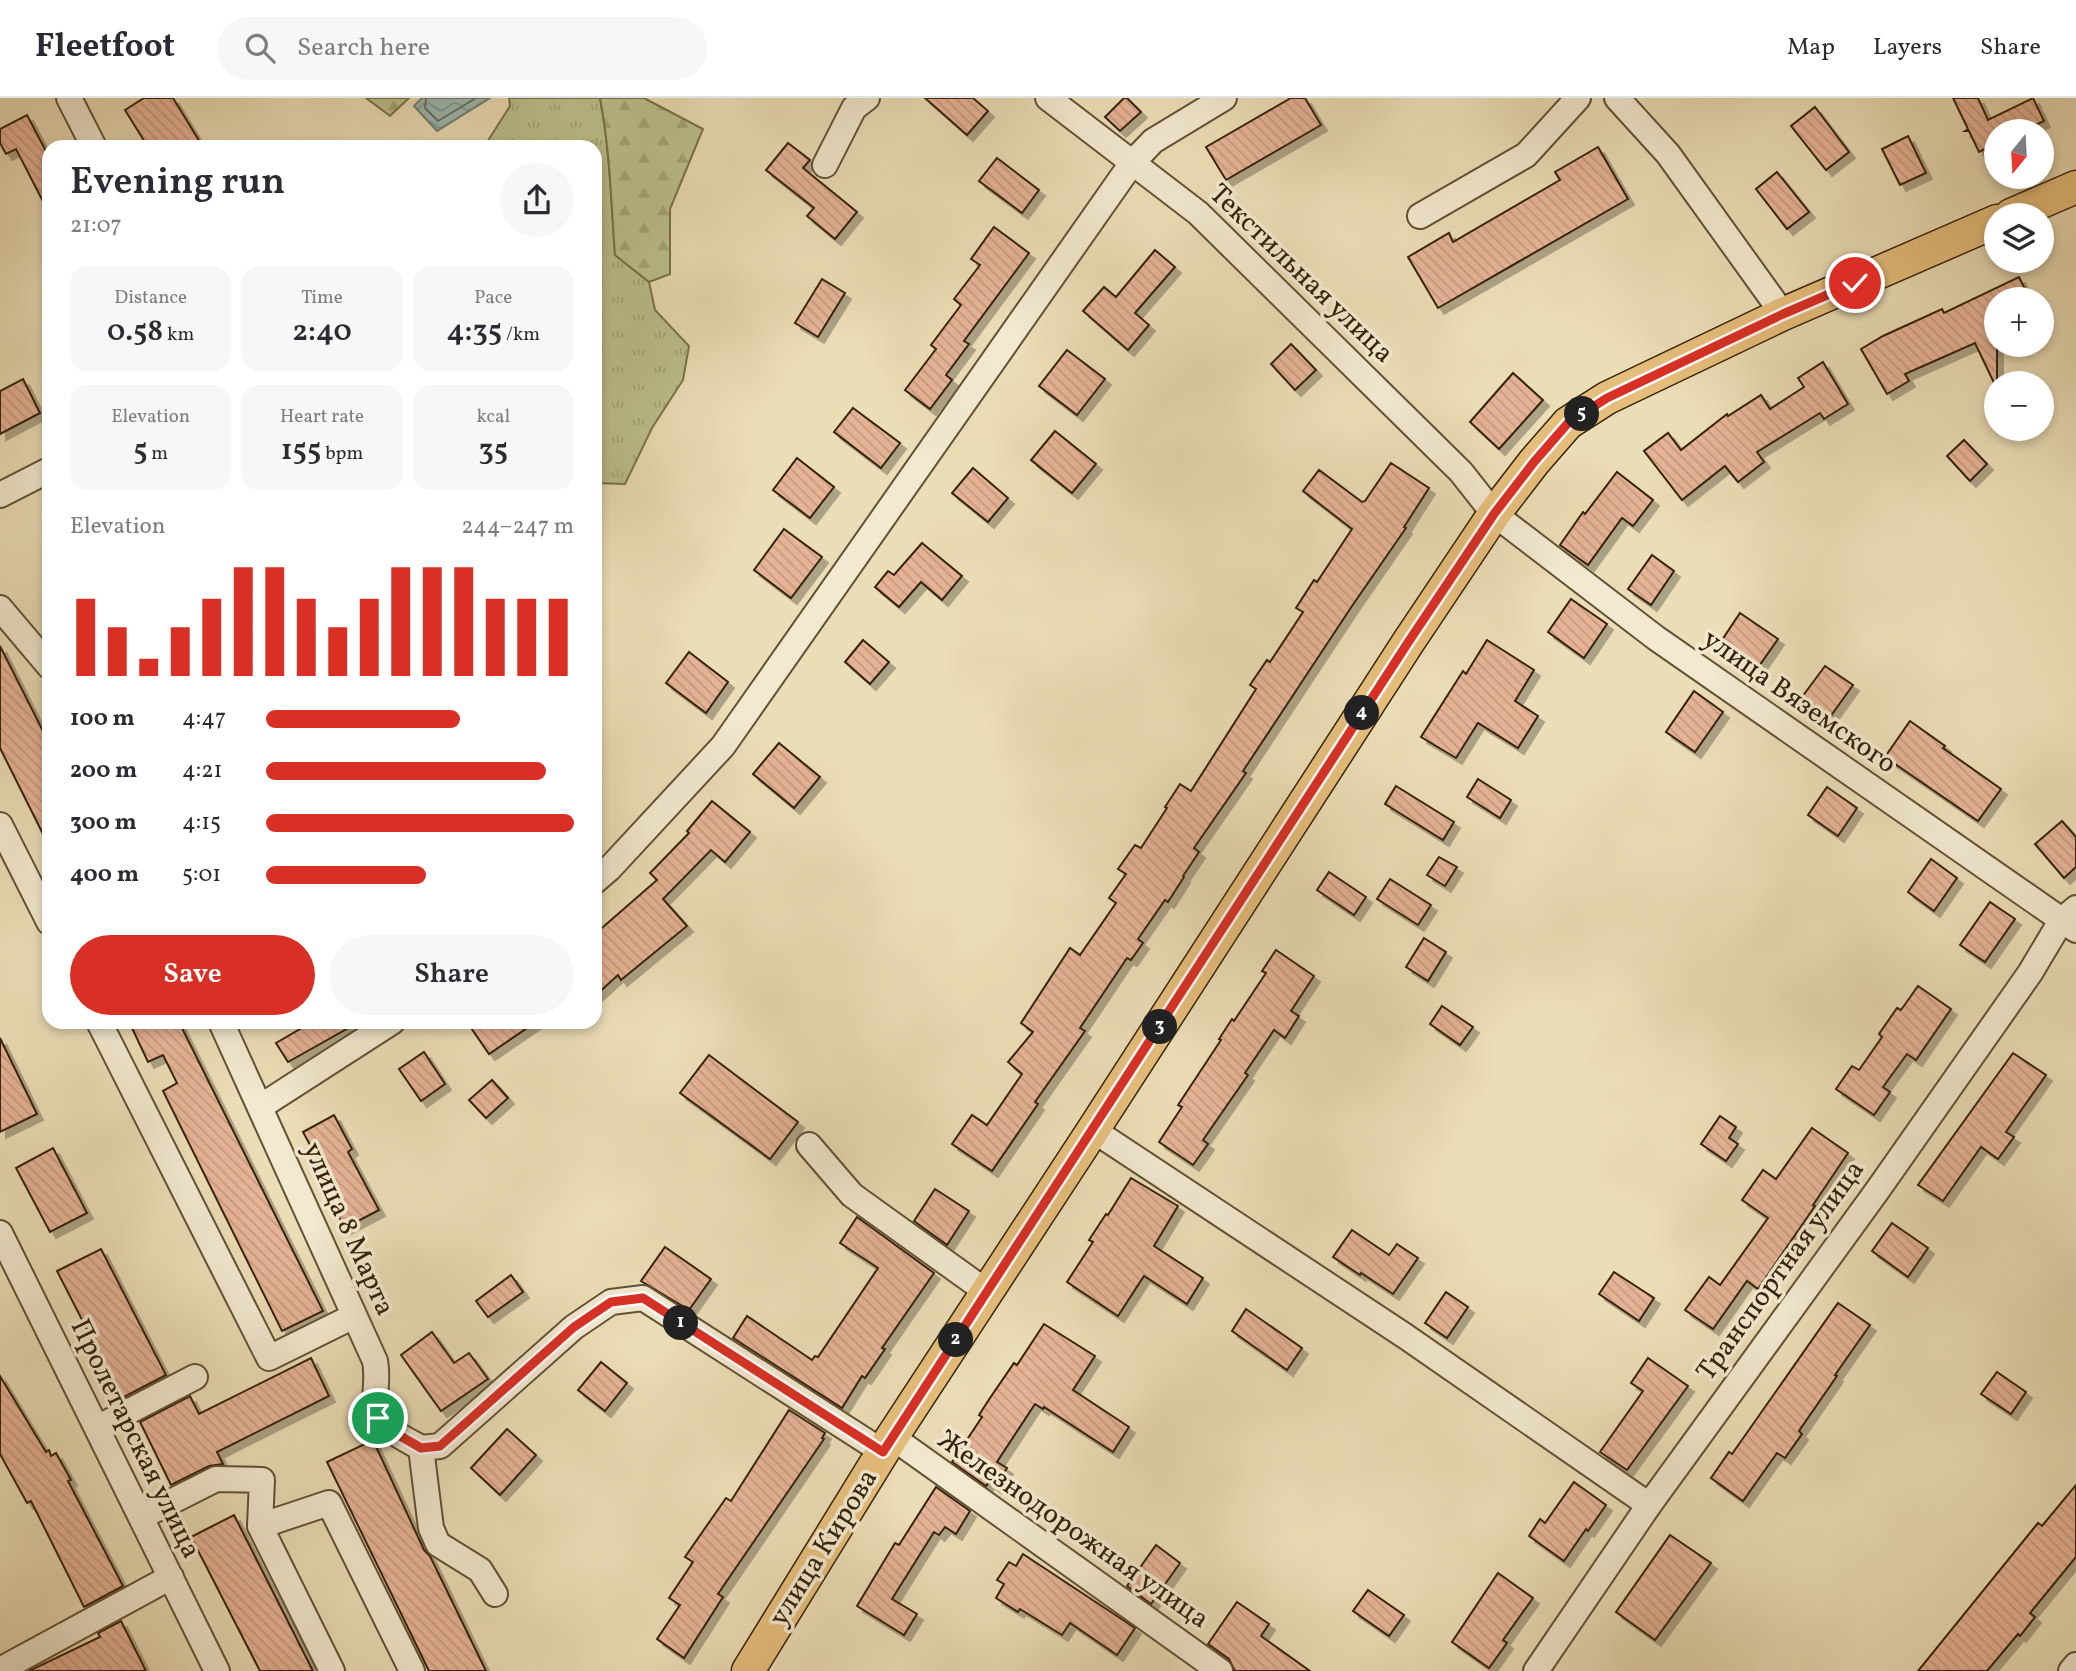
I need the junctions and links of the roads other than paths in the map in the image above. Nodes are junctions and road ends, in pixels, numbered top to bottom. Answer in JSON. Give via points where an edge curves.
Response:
{"nodes":[{"id":1,"x":69,"y":98,"type":"edge"},
{"id":2,"x":867,"y":98,"type":"edge"},
{"id":3,"x":1048,"y":98,"type":"edge"},
{"id":4,"x":1224,"y":98,"type":"edge"},
{"id":5,"x":1578,"y":98,"type":"edge"},
{"id":6,"x":1617,"y":98,"type":"edge"},
{"id":7,"x":90,"y":140,"type":"edge"},
{"id":8,"x":1132,"y":163,"type":"junction"},
{"id":9,"x":825,"y":165,"type":"dead end"},
{"id":10,"x":2076,"y":187,"type":"edge"},
{"id":11,"x":2039,"y":203,"type":"edge"},
{"id":12,"x":1420,"y":216,"type":"dead end"},
{"id":13,"x":1984,"y":228,"type":"edge"},
{"id":14,"x":1783,"y":314,"type":"junction"},
{"id":15,"x":42,"y":474,"type":"edge"},
{"id":16,"x":0,"y":495,"type":"edge"},
{"id":17,"x":1494,"y":514,"type":"junction"},
{"id":18,"x":0,"y":608,"type":"edge"},
{"id":19,"x":42,"y":658,"type":"edge"},
{"id":20,"x":0,"y":825,"type":"edge"},
{"id":21,"x":602,"y":875,"type":"edge"},
{"id":22,"x":42,"y":908,"type":"edge"},
{"id":23,"x":2071,"y":920,"type":"edge"},
{"id":24,"x":103,"y":1029,"type":"edge"},
{"id":25,"x":224,"y":1029,"type":"edge"},
{"id":26,"x":381,"y":1029,"type":"edge"},
{"id":27,"x":260,"y":1107,"type":"junction"},
{"id":28,"x":1093,"y":1130,"type":"junction"},
{"id":29,"x":809,"y":1145,"type":"dead end"},
{"id":30,"x":0,"y":1233,"type":"edge"},
{"id":31,"x":987,"y":1292,"type":"junction"},
{"id":32,"x":354,"y":1316,"type":"junction"},
{"id":33,"x":195,"y":1377,"type":"dead end"},
{"id":34,"x":97,"y":1428,"type":"junction"},
{"id":35,"x":887,"y":1445,"type":"junction"},
{"id":36,"x":421,"y":1448,"type":"junction"},
{"id":37,"x":1649,"y":1504,"type":"junction"},
{"id":38,"x":141,"y":1517,"type":"junction"},
{"id":39,"x":260,"y":1526,"type":"junction"},
{"id":40,"x":171,"y":1577,"type":"junction"},
{"id":41,"x":495,"y":1594,"type":"dead end"},
{"id":42,"x":2076,"y":1665,"type":"edge"},
{"id":43,"x":0,"y":1670,"type":"edge"},
{"id":44,"x":217,"y":1671,"type":"edge"},
{"id":45,"x":332,"y":1671,"type":"edge"},
{"id":46,"x":412,"y":1671,"type":"edge"},
{"id":47,"x":748,"y":1671,"type":"edge"},
{"id":48,"x":1220,"y":1671,"type":"edge"},
{"id":49,"x":1536,"y":1671,"type":"edge"},
{"id":50,"x":2071,"y":1671,"type":"edge"}],
"edges":[{"from":1,"to":7,"type":"street"},
{"from":2,"to":9,"type":"street","via":[[854,108]]},
{"from":3,"to":8,"type":"street","name":"Текстильная улица"},
{"from":4,"to":8,"type":"street","via":[[1153,141]]},
{"from":5,"to":12,"type":"street","via":[[1526,155]]},
{"from":6,"to":14,"type":"street","via":[[1668,154]]},
{"from":8,"to":17,"type":"street","name":"Текстильная улица","via":[[1198,213],[1461,472]]},
{"from":8,"to":21,"type":"street","via":[[723,746]]},
{"from":10,"to":11,"type":"main road"},
{"from":13,"to":14,"type":"main road","name":"улица Кирова"},
{"from":14,"to":17,"type":"main road","name":"улица Кирова","via":[[1607,398],[1568,423]]},
{"from":15,"to":16,"type":"street"},
{"from":17,"to":23,"type":"street","name":"улица Вяземского","via":[[1656,638]]},
{"from":17,"to":28,"type":"main road","name":"улица Кирова"},
{"from":18,"to":19,"type":"street"},
{"from":20,"to":22,"type":"street"},
{"from":23,"to":37,"type":"street","name":"Транспортная улица"},
{"from":24,"to":32,"type":"street","via":[[269,1358]]},
{"from":25,"to":27,"type":"street","name":"улица 8 Марта"},
{"from":26,"to":27,"type":"street"},
{"from":27,"to":32,"type":"street","name":"улица 8 Марта"},
{"from":28,"to":31,"type":"main road","name":"улица Кирова"},
{"from":28,"to":37,"type":"street"},
{"from":29,"to":31,"type":"street","via":[[852,1195]]},
{"from":30,"to":34,"type":"street","name":"Пролетарская улица"},
{"from":31,"to":35,"type":"main road","name":"улица Кирова"},
{"from":32,"to":36,"type":"street","name":"улица 8 Марта","via":[[375,1360],[378,1418]]},
{"from":33,"to":34,"type":"street"},
{"from":34,"to":38,"type":"street","name":"Пролетарская улица"},
{"from":35,"to":36,"type":"street","name":"Железнодорожная улица","via":[[643,1298],[611,1302],[574,1327],[440,1446]]},
{"from":35,"to":47,"type":"main road","name":"улица Кирова"},
{"from":35,"to":48,"type":"street","name":"Железнодорожная улица"},
{"from":36,"to":41,"type":"street","via":[[431,1528],[438,1544],[480,1570]]},
{"from":37,"to":49,"type":"street","name":"Транспортная улица"},
{"from":38,"to":39,"type":"street","via":[[216,1479],[262,1480]]},
{"from":38,"to":40,"type":"street","name":"Пролетарская улица"},
{"from":39,"to":45,"type":"street"},
{"from":39,"to":46,"type":"street","via":[[329,1503]]},
{"from":40,"to":43,"type":"street"},
{"from":40,"to":44,"type":"street","name":"Пролетарская улица"},
{"from":42,"to":50,"type":"street"}]}
